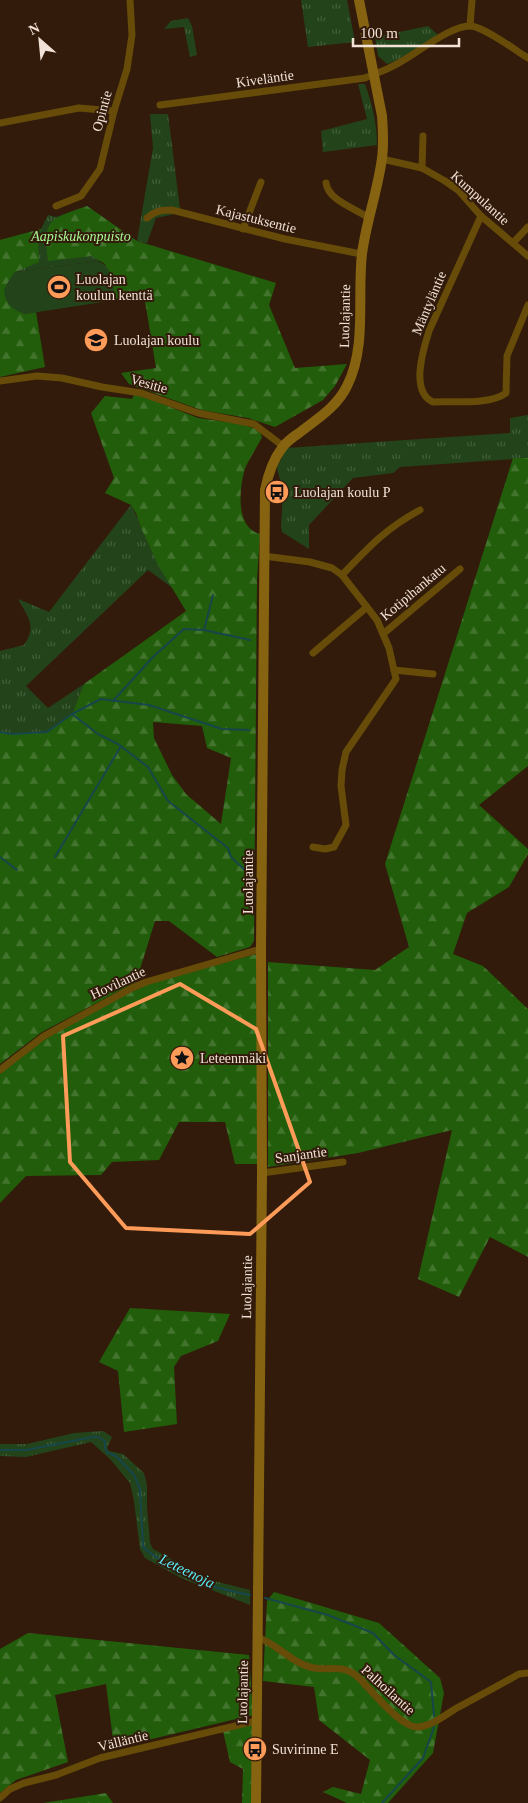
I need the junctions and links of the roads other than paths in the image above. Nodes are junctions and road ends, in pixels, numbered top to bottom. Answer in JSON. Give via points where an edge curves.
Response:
{"nodes":[{"id":1,"x":130,"y":0,"type":"edge"},
{"id":2,"x":359,"y":0,"type":"edge"},
{"id":3,"x":472,"y":0,"type":"edge"},
{"id":4,"x":470,"y":26,"type":"junction"},
{"id":5,"x":528,"y":58,"type":"edge"},
{"id":6,"x":373,"y":75,"type":"junction"},
{"id":7,"x":160,"y":105,"type":"dead end"},
{"id":8,"x":114,"y":111,"type":"junction"},
{"id":9,"x":0,"y":124,"type":"edge"},
{"id":10,"x":423,"y":136,"type":"dead end"},
{"id":11,"x":382,"y":159,"type":"junction"},
{"id":12,"x":422,"y":168,"type":"junction"},
{"id":13,"x":261,"y":182,"type":"dead end"},
{"id":14,"x":326,"y":183,"type":"dead end"},
{"id":15,"x":56,"y":206,"type":"dead end"},
{"id":16,"x":369,"y":216,"type":"junction"},
{"id":17,"x":482,"y":216,"type":"junction"},
{"id":18,"x":147,"y":218,"type":"dead end"},
{"id":19,"x":528,"y":227,"type":"edge"},
{"id":20,"x":243,"y":229,"type":"junction"},
{"id":21,"x":513,"y":243,"type":"junction"},
{"id":22,"x":362,"y":253,"type":"junction"},
{"id":23,"x":528,"y":256,"type":"edge"},
{"id":24,"x":528,"y":305,"type":"edge"},
{"id":25,"x":0,"y":381,"type":"edge"},
{"id":26,"x":283,"y":446,"type":"junction"},
{"id":27,"x":420,"y":510,"type":"dead end"},
{"id":28,"x":264,"y":556,"type":"junction"},
{"id":29,"x":460,"y":568,"type":"dead end"},
{"id":30,"x":342,"y":575,"type":"junction"},
{"id":31,"x":367,"y":607,"type":"junction"},
{"id":32,"x":383,"y":634,"type":"junction"},
{"id":33,"x":313,"y":653,"type":"dead end"},
{"id":34,"x":394,"y":670,"type":"junction"},
{"id":35,"x":433,"y":674,"type":"dead end"},
{"id":36,"x":314,"y":847,"type":"dead end"},
{"id":37,"x":261,"y":949,"type":"junction"},
{"id":38,"x":0,"y":1070,"type":"edge"},
{"id":39,"x":343,"y":1162,"type":"dead end"},
{"id":40,"x":262,"y":1173,"type":"junction"},
{"id":41,"x":257,"y":1637,"type":"junction"},
{"id":42,"x":528,"y":1673,"type":"edge"},
{"id":43,"x":256,"y":1721,"type":"junction"},
{"id":44,"x":0,"y":1798,"type":"edge"},
{"id":45,"x":256,"y":1803,"type":"edge"}],
"edges":[{"from":1,"to":8,"type":"street","name":"Opintie","via":[[132,35],[128,70]]},
{"from":2,"to":6,"type":"main road","name":"Luolajantie"},
{"from":3,"to":4,"type":"street"},
{"from":4,"to":5,"type":"street"},
{"from":4,"to":6,"type":"street","name":"Kiveläntie","via":[[442,36],[393,67]]},
{"from":6,"to":7,"type":"street","name":"Kiveläntie"},
{"from":6,"to":11,"type":"main road","name":"Luolajantie","via":[[384,132]]},
{"from":8,"to":9,"type":"street","via":[[79,108]]},
{"from":8,"to":15,"type":"street","name":"Opintie","via":[[100,169],[81,196]]},
{"from":10,"to":12,"type":"street"},
{"from":11,"to":12,"type":"street","name":"Kumpulantie"},
{"from":11,"to":16,"type":"main road","name":"Luolajantie"},
{"from":12,"to":17,"type":"street","name":"Kumpulantie","via":[[458,190]]},
{"from":13,"to":20,"type":"street"},
{"from":14,"to":16,"type":"street","via":[[331,195]]},
{"from":16,"to":22,"type":"main road","name":"Luolajantie"},
{"from":17,"to":21,"type":"street","name":"Kumpulantie"},
{"from":17,"to":24,"type":"street","name":"Mäntyläntie","via":[[423,349],[420,371],[426,399],[432,402],[491,400],[506,393],[507,356]]},
{"from":18,"to":20,"type":"street","name":"Kajastuksentie","via":[[161,210],[172,210]]},
{"from":19,"to":21,"type":"street"},
{"from":20,"to":22,"type":"street","name":"Kajastuksentie"},
{"from":21,"to":23,"type":"street","name":"Kumpulantie"},
{"from":22,"to":26,"type":"main road","name":"Luolajantie","via":[[359,346],[353,373],[330,410]]},
{"from":25,"to":26,"type":"street","name":"Vesitie","via":[[37,376],[62,378],[141,393],[198,413],[254,424]]},
{"from":26,"to":28,"type":"main road","name":"Luolajantie","via":[[271,467],[265,490]]},
{"from":27,"to":30,"type":"street","via":[[378,537]]},
{"from":28,"to":30,"type":"street","via":[[317,564]]},
{"from":28,"to":37,"type":"main road","name":"Luolajantie"},
{"from":29,"to":32,"type":"street","name":"Kotipihankatu"},
{"from":30,"to":31,"type":"street"},
{"from":31,"to":32,"type":"street"},
{"from":31,"to":33,"type":"street"},
{"from":32,"to":34,"type":"street"},
{"from":34,"to":35,"type":"street"},
{"from":34,"to":36,"type":"street","via":[[396,679],[346,752],[341,786],[346,825],[340,839],[325,849]]},
{"from":37,"to":38,"type":"street","name":"Hovilantie","via":[[132,988],[44,1036]]},
{"from":37,"to":40,"type":"main road","name":"Luolajantie"},
{"from":39,"to":40,"type":"street","name":"Sanjantie"},
{"from":40,"to":41,"type":"main road","name":"Luolajantie"},
{"from":41,"to":42,"type":"street","name":"Palhoilantie","via":[[270,1641],[285,1655],[314,1668],[340,1667],[359,1677],[409,1726],[417,1727],[442,1718],[519,1674]]},
{"from":41,"to":43,"type":"main road","name":"Luolajantie"},
{"from":43,"to":44,"type":"street","name":"Välläntie","via":[[100,1758],[24,1783]]},
{"from":43,"to":45,"type":"main road","name":"Luolajantie"}]}
